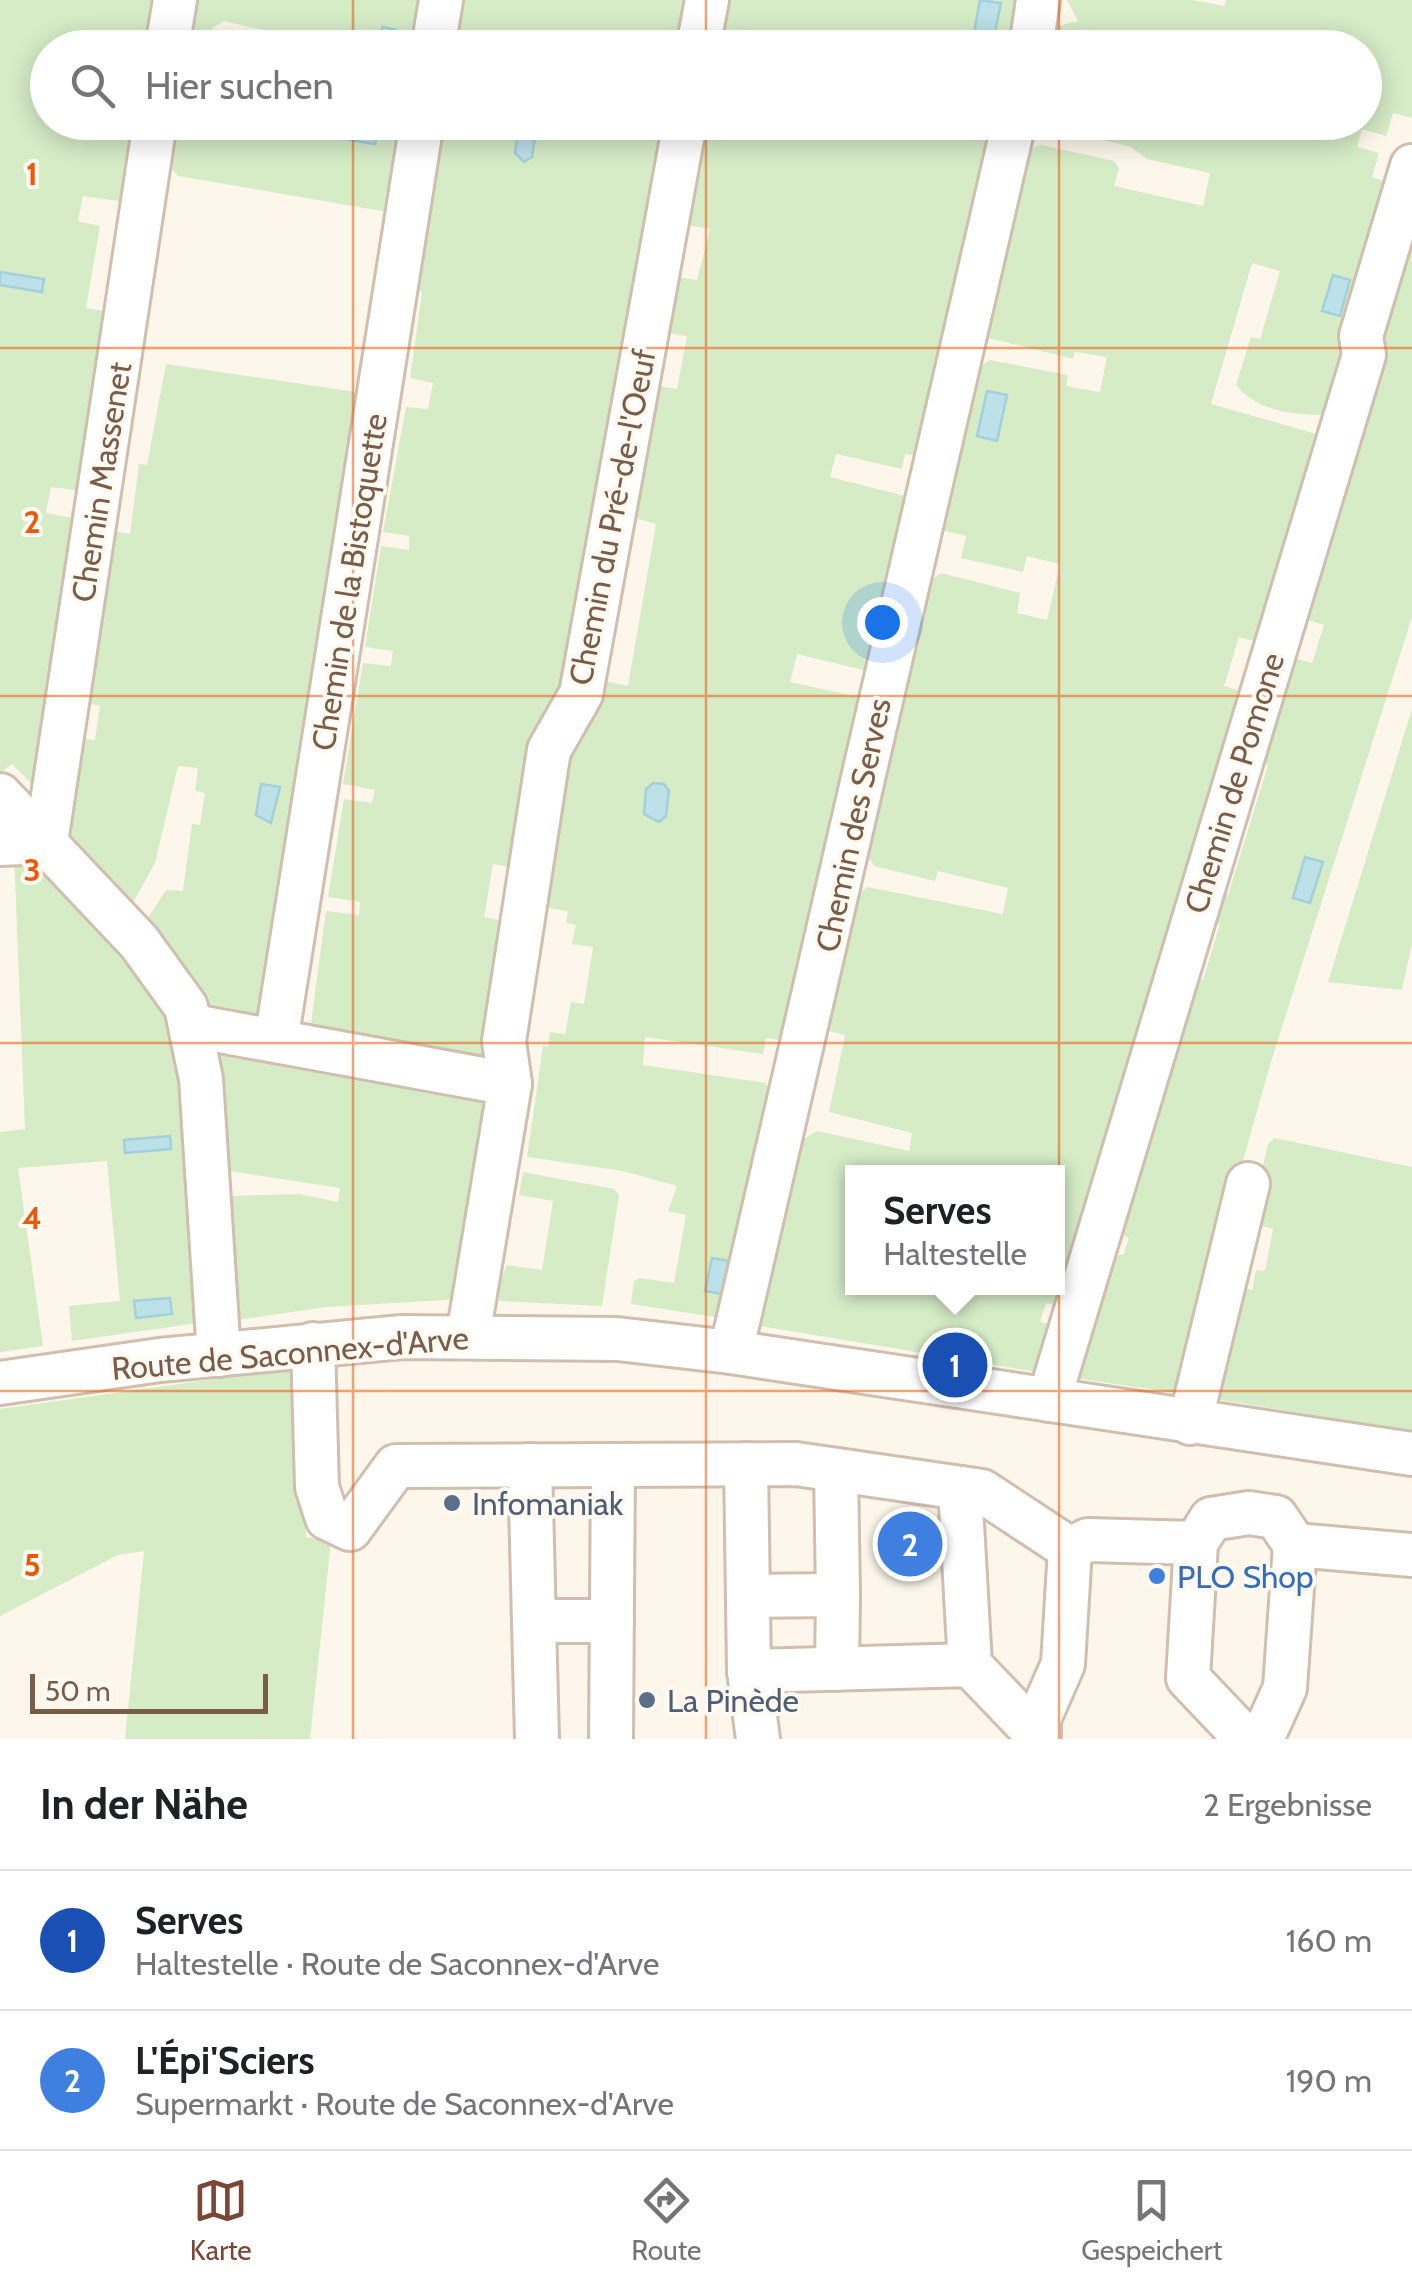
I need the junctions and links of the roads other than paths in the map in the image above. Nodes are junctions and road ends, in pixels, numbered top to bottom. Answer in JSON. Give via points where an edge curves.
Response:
{"nodes":[{"id":1,"x":174,"y":0,"type":"edge"},
{"id":2,"x":441,"y":0,"type":"edge"},
{"id":3,"x":707,"y":0,"type":"edge"},
{"id":4,"x":1038,"y":0,"type":"edge"},
{"id":5,"x":170,"y":30,"type":"edge"},
{"id":6,"x":437,"y":30,"type":"edge"},
{"id":7,"x":701,"y":30,"type":"edge"},
{"id":8,"x":1034,"y":30,"type":"edge"},
{"id":9,"x":152,"y":140,"type":"edge"},
{"id":10,"x":419,"y":140,"type":"edge"},
{"id":11,"x":682,"y":140,"type":"edge"},
{"id":12,"x":1010,"y":140,"type":"edge"},
{"id":13,"x":1412,"y":166,"type":"edge"},
{"id":14,"x":0,"y":795,"type":"edge"},
{"id":15,"x":46,"y":842,"type":"junction"},
{"id":16,"x":0,"y":844,"type":"edge"},
{"id":17,"x":193,"y":1026,"type":"junction"},
{"id":18,"x":276,"y":1040,"type":"junction"},
{"id":19,"x":510,"y":1084,"type":"junction"},
{"id":20,"x":1248,"y":1184,"type":"dead end"},
{"id":21,"x":468,"y":1336,"type":"junction"},
{"id":22,"x":313,"y":1344,"type":"junction"},
{"id":23,"x":732,"y":1352,"type":"junction"},
{"id":24,"x":218,"y":1354,"type":"junction"},
{"id":25,"x":0,"y":1383,"type":"edge"},
{"id":26,"x":1048,"y":1400,"type":"junction"},
{"id":27,"x":1190,"y":1423,"type":"junction"},
{"id":28,"x":1412,"y":1454,"type":"edge"},
{"id":29,"x":746,"y":1464,"type":"junction"},
{"id":30,"x":530,"y":1465,"type":"junction"},
{"id":31,"x":613,"y":1465,"type":"junction"},
{"id":32,"x":836,"y":1470,"type":"junction"},
{"id":33,"x":960,"y":1488,"type":"junction"},
{"id":34,"x":1196,"y":1543,"type":"junction"},
{"id":35,"x":1295,"y":1545,"type":"junction"},
{"id":36,"x":1070,"y":1549,"type":"junction"},
{"id":37,"x":1412,"y":1555,"type":"edge"},
{"id":38,"x":838,"y":1595,"type":"junction"},
{"id":39,"x":748,"y":1596,"type":"junction"},
{"id":40,"x":534,"y":1621,"type":"junction"},
{"id":41,"x":612,"y":1621,"type":"junction"},
{"id":42,"x":970,"y":1666,"type":"junction"},
{"id":43,"x":837,"y":1669,"type":"junction"},
{"id":44,"x":749,"y":1671,"type":"junction"},
{"id":45,"x":1039,"y":1738,"type":"edge"},
{"id":46,"x":538,"y":1739,"type":"edge"},
{"id":47,"x":611,"y":1739,"type":"edge"},
{"id":48,"x":758,"y":1739,"type":"edge"},
{"id":49,"x":1246,"y":1739,"type":"edge"},
{"id":50,"x":1262,"y":1739,"type":"edge"}],
"edges":[{"from":1,"to":5,"type":"street"},
{"from":2,"to":6,"type":"street"},
{"from":3,"to":7,"type":"street"},
{"from":4,"to":8,"type":"street"},
{"from":9,"to":15,"type":"street","name":"Chemin Massenet"},
{"from":10,"to":18,"type":"street","name":"Chemin de la Bistoquette"},
{"from":11,"to":19,"type":"street","name":"Chemin du Pré-de-l'Oeuf","via":[[581,694],[549,750],[504,1041]]},
{"from":12,"to":23,"type":"street","name":"Chemin des Serves"},
{"from":13,"to":26,"type":"street","name":"Chemin de Pomone","via":[[1361,336],[1364,355]]},
{"from":14,"to":15,"type":"street"},
{"from":15,"to":16,"type":"street"},
{"from":15,"to":17,"type":"street","via":[[161,968]]},
{"from":17,"to":18,"type":"street"},
{"from":17,"to":24,"type":"street"},
{"from":18,"to":19,"type":"street"},
{"from":19,"to":21,"type":"street","name":"Chemin du Pré-de-l'Oeuf"},
{"from":20,"to":27,"type":"street"},
{"from":21,"to":22,"type":"street","name":"Route de Saconnex-d'Arve"},
{"from":21,"to":23,"type":"street","name":"Route de Saconnex-d'Arve","via":[[617,1339]]},
{"from":22,"to":24,"type":"street","name":"Route de Saconnex-d'Arve"},
{"from":22,"to":30,"type":"street","via":[[317,1488],[326,1518],[350,1529],[396,1466]]},
{"from":23,"to":26,"type":"street","name":"Route de Saconnex-d'Arve"},
{"from":24,"to":25,"type":"street","name":"Route de Saconnex-d'Arve"},
{"from":26,"to":27,"type":"street","name":"Route de Saconnex-d'Arve"},
{"from":27,"to":28,"type":"street","name":"Route de Saconnex-d'Arve"},
{"from":29,"to":31,"type":"street"},
{"from":29,"to":32,"type":"street"},
{"from":29,"to":39,"type":"street"},
{"from":30,"to":31,"type":"street"},
{"from":30,"to":40,"type":"street"},
{"from":31,"to":41,"type":"street"},
{"from":32,"to":33,"type":"street"},
{"from":32,"to":38,"type":"street"},
{"from":33,"to":36,"type":"street","via":[[982,1491]]},
{"from":33,"to":42,"type":"street"},
{"from":34,"to":35,"type":"street","via":[[1212,1519],[1249,1513],[1276,1517]]},
{"from":34,"to":36,"type":"street","via":[[1088,1540]]},
{"from":34,"to":49,"type":"street","via":[[1188,1678]]},
{"from":35,"to":37,"type":"street"},
{"from":35,"to":50,"type":"street","via":[[1285,1688]]},
{"from":36,"to":45,"type":"street","via":[[1063,1664],[1039,1719]]},
{"from":38,"to":39,"type":"street"},
{"from":38,"to":43,"type":"street"},
{"from":39,"to":44,"type":"street"},
{"from":40,"to":41,"type":"street"},
{"from":40,"to":46,"type":"street"},
{"from":41,"to":47,"type":"street"},
{"from":42,"to":43,"type":"street"},
{"from":42,"to":45,"type":"street"},
{"from":43,"to":44,"type":"street"},
{"from":44,"to":48,"type":"street"}]}
